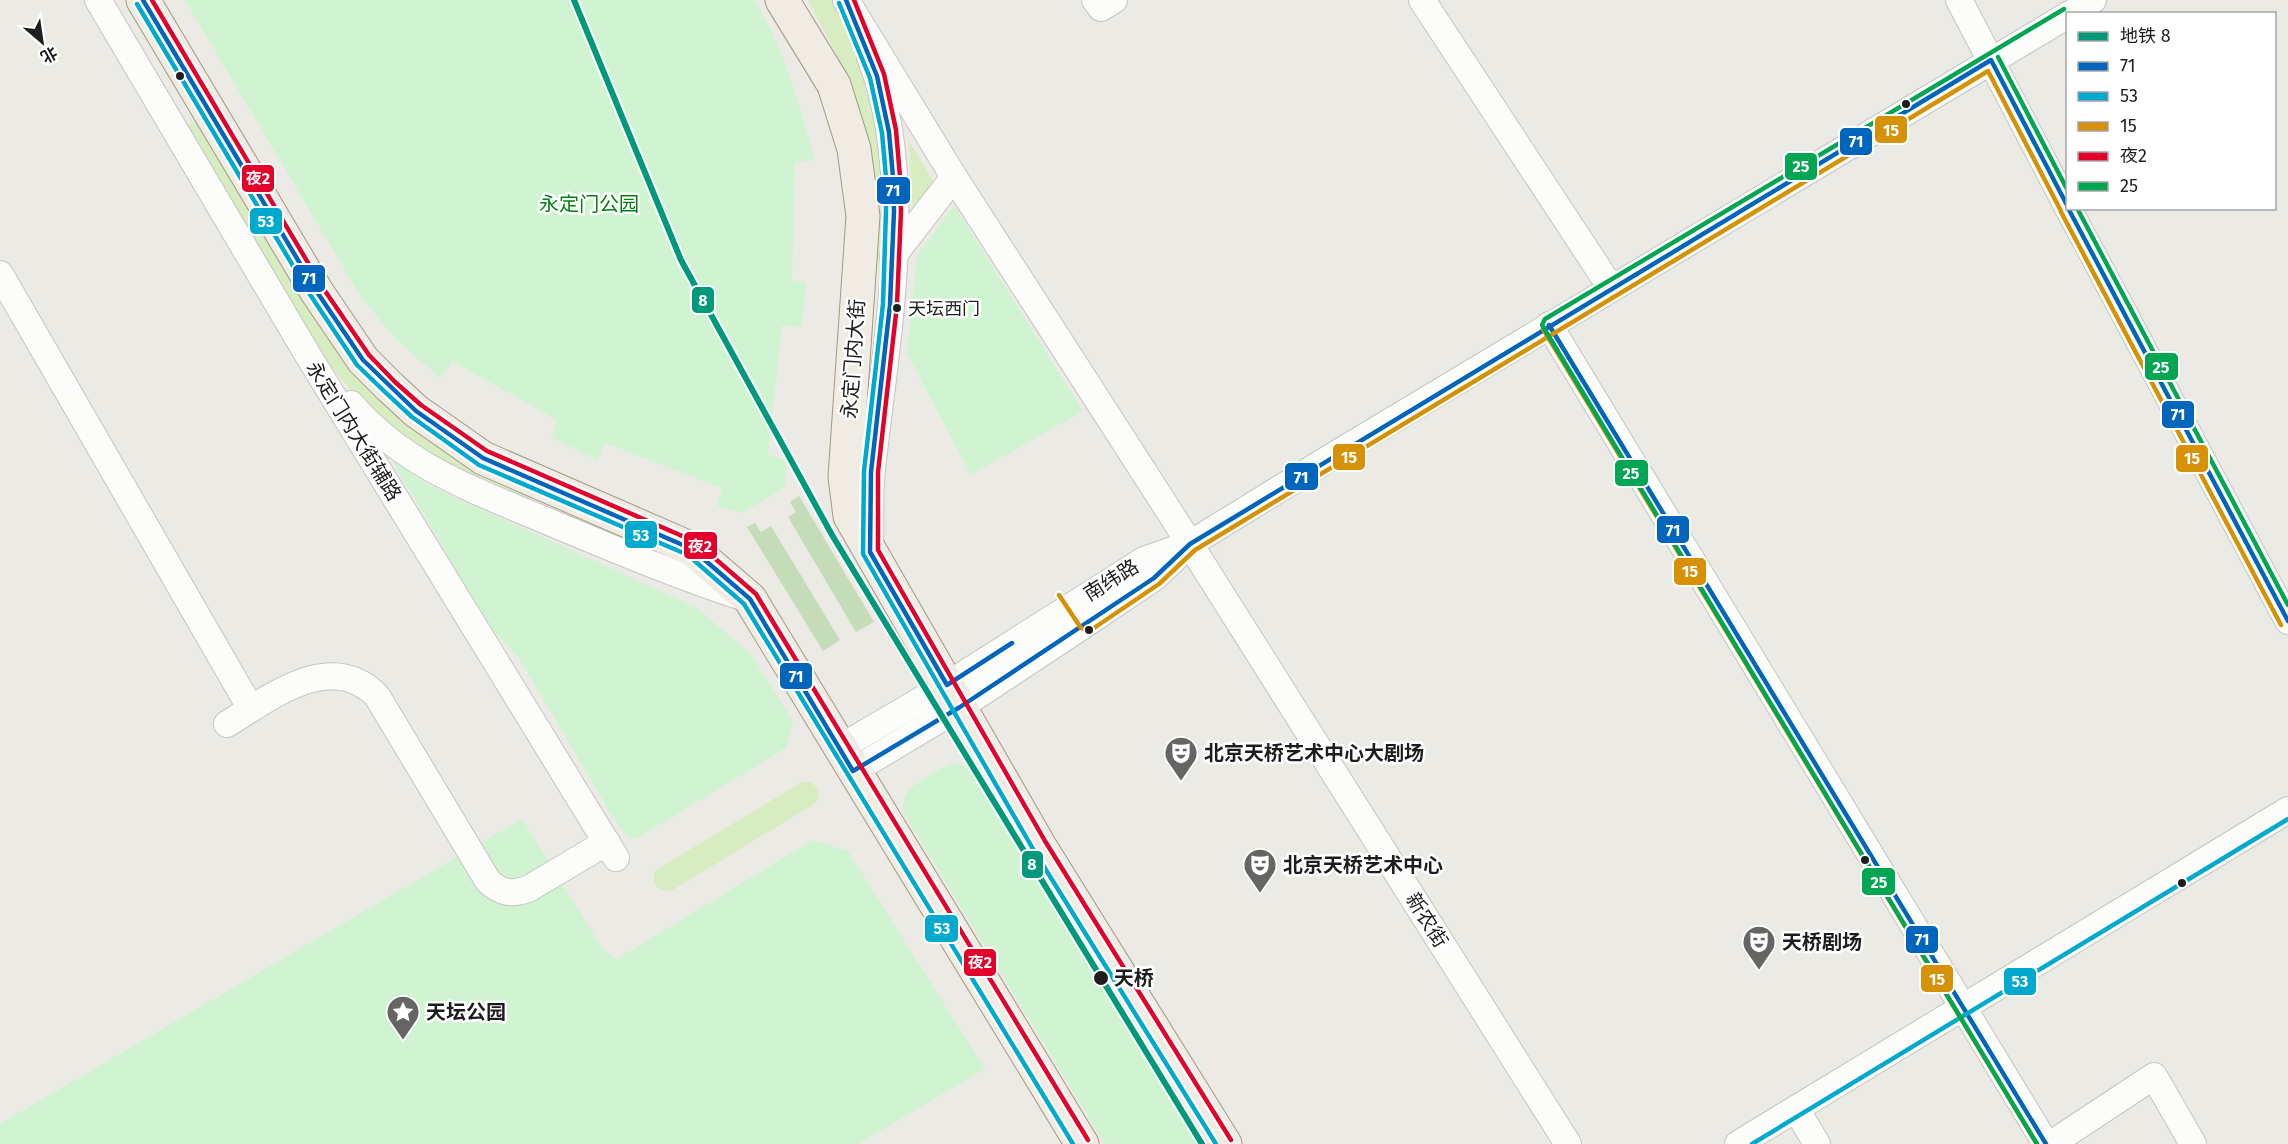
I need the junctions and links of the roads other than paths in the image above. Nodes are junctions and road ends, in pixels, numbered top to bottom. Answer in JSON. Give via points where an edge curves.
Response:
{"nodes":[{"id":1,"x":98,"y":0,"type":"edge"},
{"id":2,"x":143,"y":0,"type":"edge"},
{"id":3,"x":782,"y":0,"type":"edge"},
{"id":4,"x":1095,"y":0,"type":"edge"},
{"id":5,"x":1114,"y":0,"type":"edge"},
{"id":6,"x":1422,"y":0,"type":"edge"},
{"id":7,"x":1959,"y":0,"type":"edge"},
{"id":8,"x":2092,"y":0,"type":"edge"},
{"id":9,"x":848,"y":3,"type":"edge"},
{"id":10,"x":2072,"y":12,"type":"edge"},
{"id":11,"x":2066,"y":16,"type":"edge"},
{"id":12,"x":1991,"y":60,"type":"junction"},
{"id":13,"x":954,"y":177,"type":"junction"},
{"id":14,"x":2066,"y":204,"type":"edge"},
{"id":15,"x":2069,"y":210,"type":"edge"},
{"id":16,"x":893,"y":256,"type":"junction"},
{"id":17,"x":0,"y":274,"type":"edge"},
{"id":18,"x":1611,"y":288,"type":"junction"},
{"id":19,"x":1549,"y":325,"type":"junction"},
{"id":20,"x":870,"y":345,"type":"junction"},
{"id":21,"x":306,"y":352,"type":"junction"},
{"id":22,"x":1190,"y":544,"type":"junction"},
{"id":23,"x":644,"y":545,"type":"junction"},
{"id":24,"x":2288,"y":621,"type":"edge"},
{"id":25,"x":953,"y":696,"type":"junction"},
{"id":26,"x":251,"y":709,"type":"junction"},
{"id":27,"x":227,"y":724,"type":"dead end"},
{"id":28,"x":847,"y":759,"type":"junction"},
{"id":29,"x":2288,"y":810,"type":"edge"},
{"id":30,"x":1963,"y":1008,"type":"junction"},
{"id":31,"x":1796,"y":1109,"type":"junction"},
{"id":32,"x":1082,"y":1144,"type":"edge"},
{"id":33,"x":1225,"y":1144,"type":"edge"},
{"id":34,"x":1568,"y":1144,"type":"edge"},
{"id":35,"x":1738,"y":1144,"type":"edge"},
{"id":36,"x":1817,"y":1144,"type":"edge"},
{"id":37,"x":2046,"y":1144,"type":"edge"},
{"id":38,"x":2051,"y":1144,"type":"edge"},
{"id":39,"x":2193,"y":1144,"type":"edge"}],
"edges":[{"from":1,"to":21,"type":"street","name":"永定门内大街辅路"},
{"from":2,"to":23,"type":"main road","via":[[316,292],[363,360],[416,411],[483,458],[589,504]]},
{"from":3,"to":20,"type":"main road","name":"永定门内大街","via":[[834,85],[854,149],[863,216]]},
{"from":4,"to":5,"type":"street","via":[[1101,8]]},
{"from":6,"to":18,"type":"street"},
{"from":7,"to":12,"type":"street"},
{"from":8,"to":10,"type":"street","name":"南纬路"},
{"from":9,"to":13,"type":"street"},
{"from":9,"to":16,"type":"street","via":[[877,76],[890,132]]},
{"from":11,"to":12,"type":"street","name":"南纬路"},
{"from":12,"to":14,"type":"street"},
{"from":12,"to":18,"type":"street","name":"南纬路"},
{"from":13,"to":16,"type":"street"},
{"from":13,"to":22,"type":"street"},
{"from":15,"to":24,"type":"street"},
{"from":16,"to":20,"type":"street"},
{"from":17,"to":26,"type":"street"},
{"from":18,"to":19,"type":"street","name":"南纬路"},
{"from":19,"to":22,"type":"street","name":"南纬路"},
{"from":19,"to":30,"type":"street"},
{"from":20,"to":25,"type":"main road","name":"永定门内大街","via":[[863,420],[845,477],[850,516]]},
{"from":21,"to":23,"type":"street","via":[[369,426],[422,465],[578,534]]},
{"from":21,"to":26,"type":"street","name":"永定门内大街辅路","via":[[611,850],[528,889],[516,893],[501,891],[488,881],[369,688],[352,679],[325,675],[301,682]]},
{"from":22,"to":25,"type":"street","name":"南纬路","via":[[1154,578]]},
{"from":22,"to":34,"type":"street","name":"新农街"},
{"from":23,"to":28,"type":"main road","via":[[692,549],[750,599]]},
{"from":25,"to":28,"type":"street","name":"南纬路"},
{"from":25,"to":33,"type":"main road","name":"永定门内大街","via":[[1039,845]]},
{"from":26,"to":27,"type":"street"},
{"from":28,"to":32,"type":"main road"},
{"from":29,"to":30,"type":"street"},
{"from":30,"to":31,"type":"street"},
{"from":30,"to":37,"type":"street"},
{"from":31,"to":35,"type":"street"},
{"from":31,"to":36,"type":"street"},
{"from":38,"to":39,"type":"street","via":[[2154,1076]]}]}
